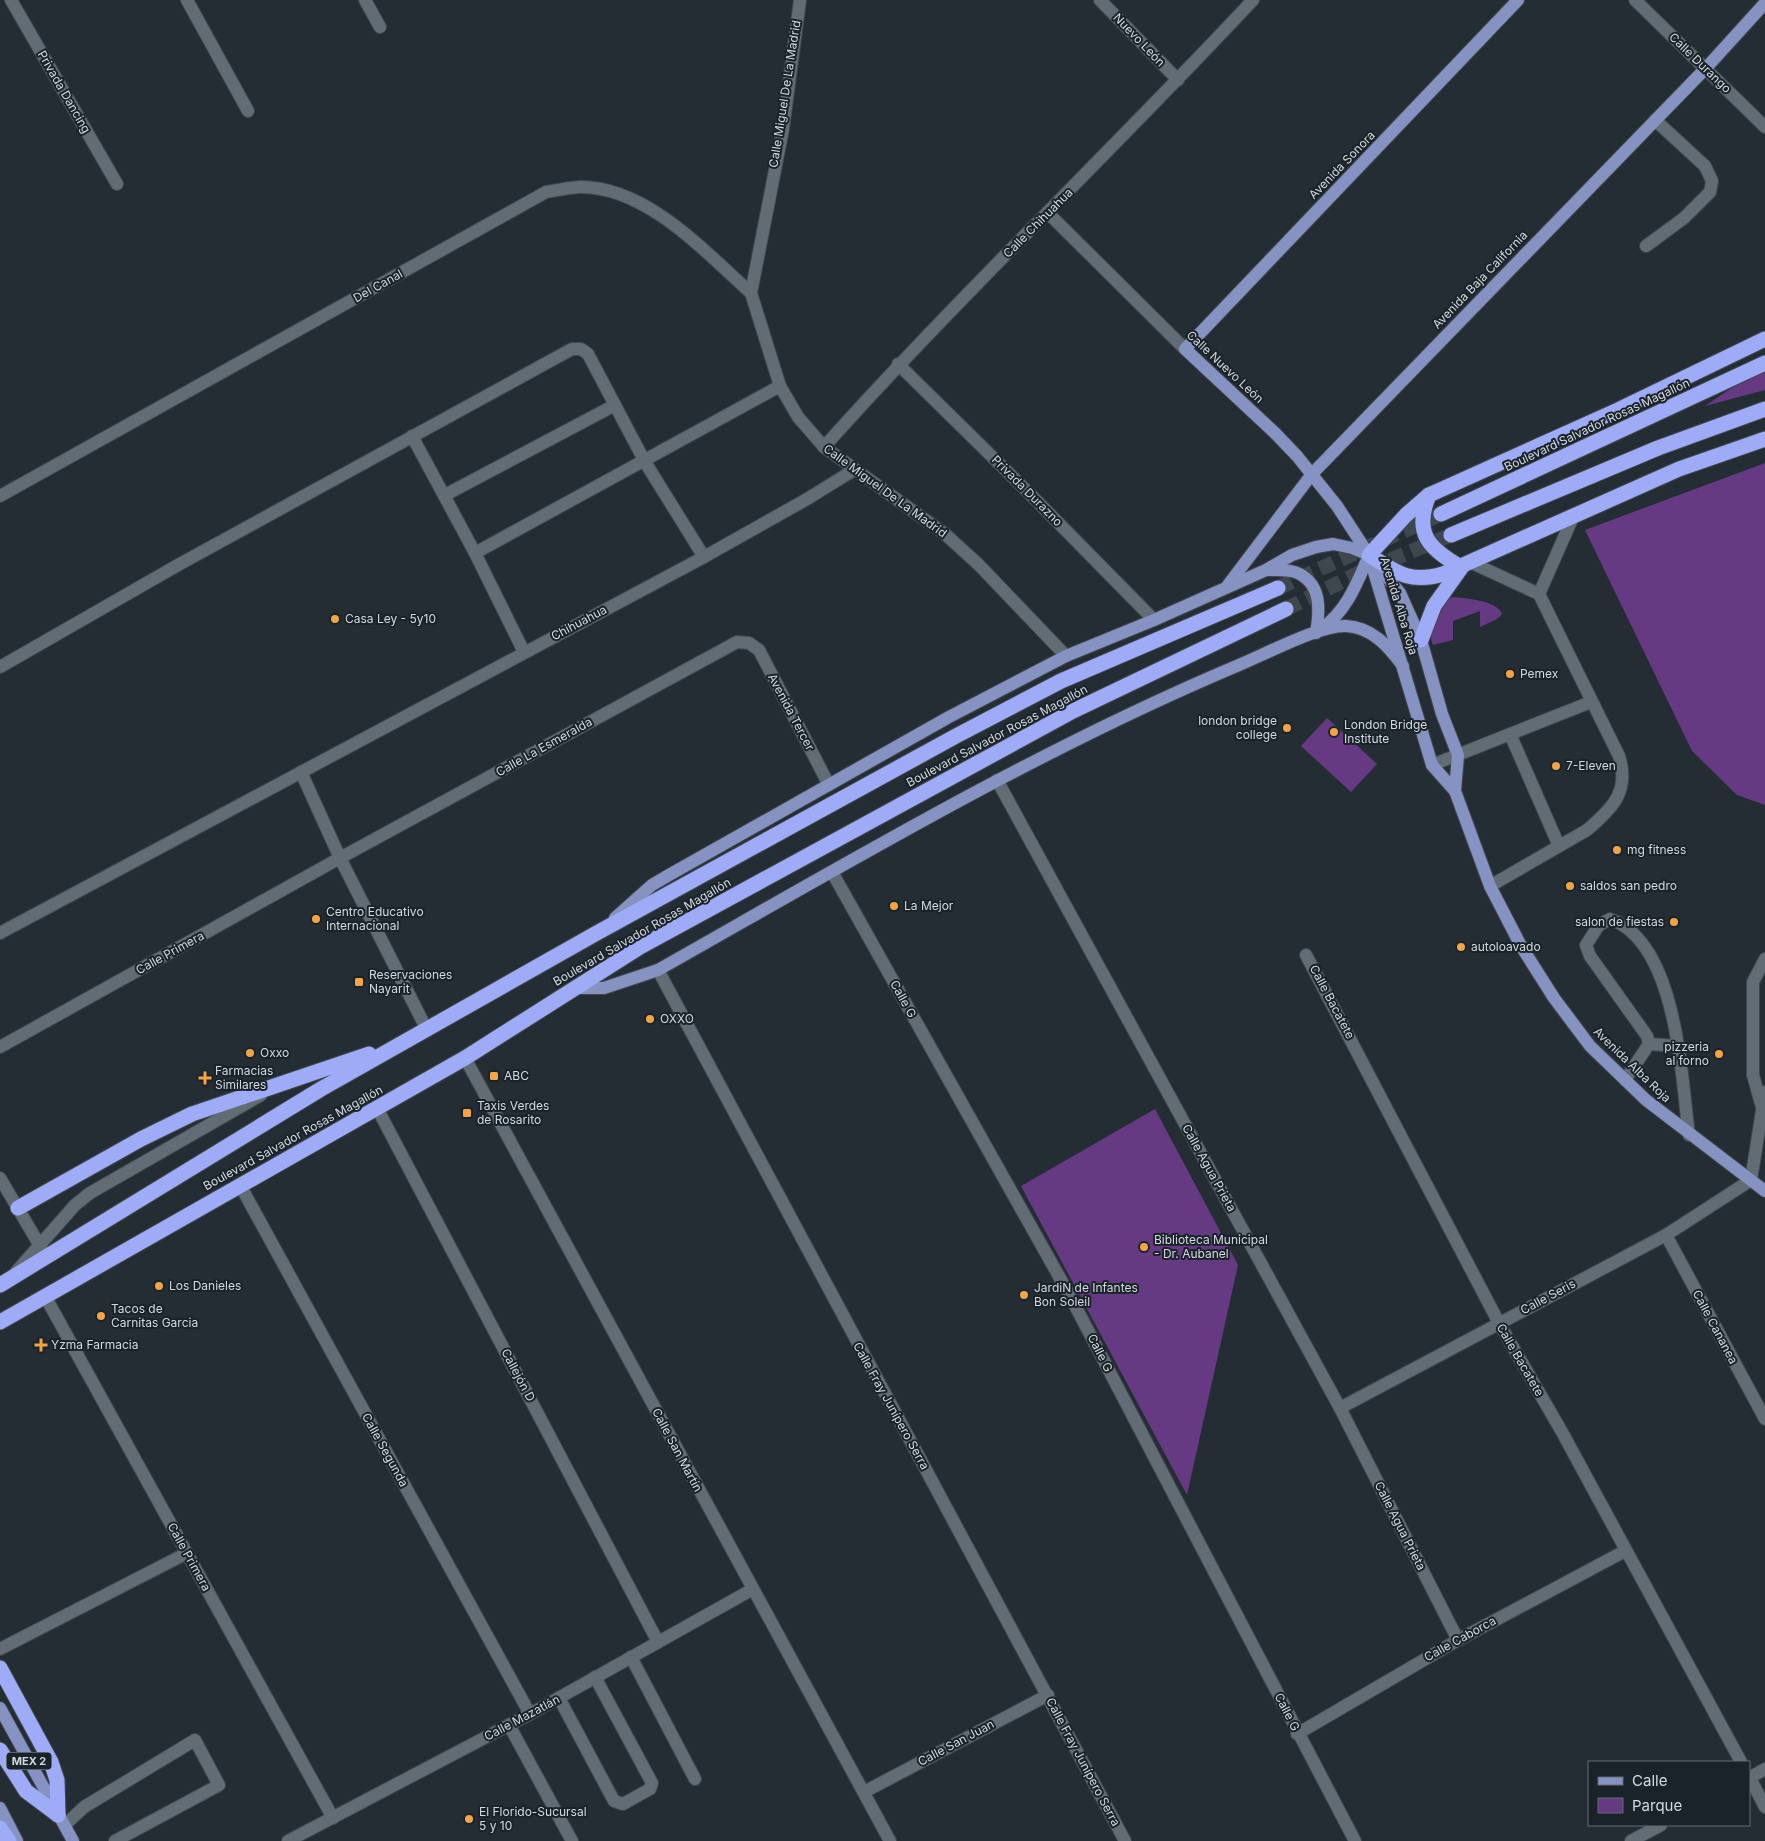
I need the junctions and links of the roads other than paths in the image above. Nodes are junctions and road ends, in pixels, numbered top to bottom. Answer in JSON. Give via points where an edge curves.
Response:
{"nodes":[{"id":1,"x":11,"y":0,"type":"edge"},
{"id":2,"x":187,"y":0,"type":"edge"},
{"id":3,"x":365,"y":0,"type":"edge"},
{"id":4,"x":800,"y":0,"type":"edge"},
{"id":5,"x":1100,"y":0,"type":"edge"},
{"id":6,"x":1253,"y":0,"type":"edge"},
{"id":7,"x":1518,"y":0,"type":"edge"},
{"id":8,"x":1635,"y":0,"type":"edge"},
{"id":9,"x":1765,"y":3,"type":"edge"},
{"id":10,"x":380,"y":27,"type":"dead end"},
{"id":11,"x":1706,"y":68,"type":"junction"},
{"id":12,"x":1178,"y":80,"type":"junction"},
{"id":13,"x":248,"y":112,"type":"dead end"},
{"id":14,"x":1655,"y":120,"type":"junction"},
{"id":15,"x":1765,"y":127,"type":"edge"},
{"id":16,"x":117,"y":184,"type":"dead end"},
{"id":17,"x":1048,"y":213,"type":"junction"},
{"id":18,"x":1646,"y":246,"type":"dead end"},
{"id":19,"x":751,"y":292,"type":"junction"},
{"id":20,"x":1765,"y":339,"type":"edge"},
{"id":21,"x":1185,"y":349,"type":"junction"},
{"id":22,"x":1765,"y":363,"type":"edge"},
{"id":23,"x":898,"y":364,"type":"junction"},
{"id":24,"x":780,"y":386,"type":"junction"},
{"id":25,"x":615,"y":405,"type":"junction"},
{"id":26,"x":1765,"y":409,"type":"edge"},
{"id":27,"x":412,"y":436,"type":"junction"},
{"id":28,"x":1765,"y":439,"type":"edge"},
{"id":29,"x":824,"y":447,"type":"junction"},
{"id":30,"x":645,"y":462,"type":"junction"},
{"id":31,"x":854,"y":470,"type":"junction"},
{"id":32,"x":1312,"y":474,"type":"junction"},
{"id":33,"x":1430,"y":495,"type":"junction"},
{"id":34,"x":0,"y":496,"type":"edge"},
{"id":35,"x":444,"y":496,"type":"junction"},
{"id":36,"x":1441,"y":514,"type":"tunnel mouth"},
{"id":37,"x":1574,"y":517,"type":"junction"},
{"id":38,"x":1451,"y":535,"type":"tunnel mouth"},
{"id":39,"x":475,"y":554,"type":"junction"},
{"id":40,"x":1369,"y":555,"type":"junction"},
{"id":41,"x":704,"y":557,"type":"junction"},
{"id":42,"x":1466,"y":565,"type":"junction"},
{"id":43,"x":1266,"y":570,"type":"junction"},
{"id":44,"x":1227,"y":586,"type":"junction"},
{"id":45,"x":1278,"y":588,"type":"tunnel mouth"},
{"id":46,"x":1539,"y":594,"type":"junction"},
{"id":47,"x":1286,"y":609,"type":"tunnel mouth"},
{"id":48,"x":1154,"y":620,"type":"junction"},
{"id":49,"x":1316,"y":633,"type":"junction"},
{"id":50,"x":1421,"y":640,"type":"junction"},
{"id":51,"x":749,"y":643,"type":"joint"},
{"id":52,"x":524,"y":652,"type":"junction"},
{"id":53,"x":1066,"y":656,"type":"junction"},
{"id":54,"x":1403,"y":666,"type":"junction"},
{"id":55,"x":0,"y":667,"type":"edge"},
{"id":56,"x":1591,"y":702,"type":"junction"},
{"id":57,"x":1510,"y":734,"type":"junction"},
{"id":58,"x":1458,"y":755,"type":"junction"},
{"id":59,"x":1432,"y":765,"type":"junction"},
{"id":60,"x":301,"y":772,"type":"junction"},
{"id":61,"x":997,"y":780,"type":"junction"},
{"id":62,"x":829,"y":785,"type":"junction"},
{"id":63,"x":1455,"y":791,"type":"junction"},
{"id":64,"x":1559,"y":846,"type":"junction"},
{"id":65,"x":340,"y":858,"type":"junction"},
{"id":66,"x":832,"y":872,"type":"junction"},
{"id":67,"x":1490,"y":886,"type":"junction"},
{"id":68,"x":0,"y":933,"type":"edge"},
{"id":69,"x":595,"y":934,"type":"junction"},
{"id":70,"x":1306,"y":955,"type":"dead end"},
{"id":71,"x":1765,"y":960,"type":"edge"},
{"id":72,"x":658,"y":970,"type":"junction"},
{"id":73,"x":573,"y":988,"type":"junction"},
{"id":74,"x":427,"y":1030,"type":"junction"},
{"id":75,"x":406,"y":1041,"type":"junction"},
{"id":76,"x":1649,"y":1044,"type":"junction"},
{"id":77,"x":1677,"y":1046,"type":"junction"},
{"id":78,"x":0,"y":1048,"type":"edge"},
{"id":79,"x":465,"y":1058,"type":"junction"},
{"id":80,"x":1625,"y":1080,"type":"junction"},
{"id":81,"x":280,"y":1084,"type":"junction"},
{"id":82,"x":1763,"y":1098,"type":"edge"},
{"id":83,"x":377,"y":1108,"type":"junction"},
{"id":84,"x":1689,"y":1135,"type":"junction"},
{"id":85,"x":0,"y":1178,"type":"edge"},
{"id":86,"x":1751,"y":1180,"type":"junction"},
{"id":87,"x":240,"y":1185,"type":"junction"},
{"id":88,"x":1765,"y":1192,"type":"edge"},
{"id":89,"x":18,"y":1208,"type":"junction"},
{"id":90,"x":1666,"y":1235,"type":"junction"},
{"id":91,"x":43,"y":1251,"type":"junction"},
{"id":92,"x":4,"y":1283,"type":"edge"},
{"id":93,"x":45,"y":1296,"type":"junction"},
{"id":94,"x":0,"y":1322,"type":"edge"},
{"id":95,"x":1498,"y":1323,"type":"junction"},
{"id":96,"x":1340,"y":1408,"type":"junction"},
{"id":97,"x":1765,"y":1419,"type":"edge"},
{"id":98,"x":1625,"y":1551,"type":"junction"},
{"id":99,"x":187,"y":1553,"type":"junction"},
{"id":100,"x":753,"y":1589,"type":"junction"},
{"id":101,"x":1458,"y":1640,"type":"junction"},
{"id":102,"x":658,"y":1642,"type":"junction"},
{"id":103,"x":0,"y":1649,"type":"edge"},
{"id":104,"x":631,"y":1657,"type":"junction"},
{"id":105,"x":0,"y":1668,"type":"edge"},
{"id":106,"x":595,"y":1677,"type":"junction"},
{"id":107,"x":1048,"y":1695,"type":"junction"},
{"id":108,"x":559,"y":1698,"type":"junction"},
{"id":109,"x":0,"y":1708,"type":"edge"},
{"id":110,"x":530,"y":1714,"type":"junction"},
{"id":111,"x":509,"y":1725,"type":"junction"},
{"id":112,"x":1298,"y":1734,"type":"junction"},
{"id":113,"x":0,"y":1750,"type":"edge"},
{"id":114,"x":1740,"y":1761,"type":"edge"},
{"id":115,"x":1765,"y":1769,"type":"edge"},
{"id":116,"x":1750,"y":1776,"type":"edge"},
{"id":117,"x":696,"y":1779,"type":"dead end"},
{"id":118,"x":1750,"y":1779,"type":"edge"},
{"id":119,"x":864,"y":1792,"type":"junction"},
{"id":120,"x":1765,"y":1807,"type":"edge"},
{"id":121,"x":0,"y":1808,"type":"edge"},
{"id":122,"x":333,"y":1818,"type":"junction"},
{"id":123,"x":61,"y":1820,"type":"junction"},
{"id":124,"x":1659,"y":1826,"type":"edge"},
{"id":125,"x":0,"y":1828,"type":"edge"},
{"id":126,"x":9,"y":1841,"type":"edge"},
{"id":127,"x":17,"y":1841,"type":"edge"},
{"id":128,"x":73,"y":1841,"type":"edge"},
{"id":129,"x":115,"y":1841,"type":"edge"},
{"id":130,"x":288,"y":1841,"type":"edge"},
{"id":131,"x":572,"y":1841,"type":"edge"},
{"id":132,"x":890,"y":1841,"type":"edge"},
{"id":133,"x":1125,"y":1841,"type":"edge"},
{"id":134,"x":1355,"y":1841,"type":"edge"},
{"id":135,"x":1631,"y":1841,"type":"edge"}],
"edges":[{"from":1,"to":16,"type":"street","name":"Privada Dancing"},
{"from":2,"to":13,"type":"street"},
{"from":3,"to":10,"type":"street"},
{"from":4,"to":19,"type":"street","name":"Calle Miguel De La Madrid","via":[[782,129]]},
{"from":5,"to":12,"type":"street","name":"Nuevo León"},
{"from":6,"to":12,"type":"street","name":"Calle Chihuahua"},
{"from":7,"to":21,"type":"main road","name":"Avenida Sonora"},
{"from":8,"to":11,"type":"street","name":"Calle Durango"},
{"from":9,"to":11,"type":"main road","name":"Avenida Baja California"},
{"from":11,"to":14,"type":"main road","name":"Avenida Baja California"},
{"from":11,"to":15,"type":"street","name":"Calle Durango"},
{"from":12,"to":17,"type":"street","name":"Calle Chihuahua"},
{"from":14,"to":18,"type":"street","via":[[1705,166],[1712,181],[1710,192],[1684,218]]},
{"from":14,"to":32,"type":"main road","name":"Avenida Baja California"},
{"from":17,"to":21,"type":"street","name":"Calle Nuevo León"},
{"from":17,"to":23,"type":"street","name":"Calle Chihuahua"},
{"from":19,"to":24,"type":"street","name":"Calle Miguel De La Madrid"},
{"from":19,"to":34,"type":"street","name":"Del Canal","via":[[680,229],[640,203],[612,192],[581,187],[546,192]]},
{"from":20,"to":33,"type":"highway"},
{"from":21,"to":32,"type":"main road","name":"Calle Nuevo León","via":[[1276,433]]},
{"from":22,"to":36,"type":"highway","name":"Boulevard Salvador Rosas Magallón"},
{"from":23,"to":29,"type":"street","name":"Calle Chihuahua"},
{"from":23,"to":48,"type":"street","name":"Privada Durazno"},
{"from":24,"to":29,"type":"street","name":"Calle Miguel De La Madrid","via":[[798,416]]},
{"from":24,"to":30,"type":"street"},
{"from":25,"to":27,"type":"street","via":[[588,354],[581,349],[572,349]]},
{"from":25,"to":30,"type":"street"},
{"from":25,"to":35,"type":"street"},
{"from":26,"to":38,"type":"highway","via":[[1658,448]]},
{"from":27,"to":35,"type":"street"},
{"from":27,"to":55,"type":"street"},
{"from":28,"to":37,"type":"highway","via":[[1679,469]]},
{"from":29,"to":31,"type":"street","name":"Calle Miguel De La Madrid"},
{"from":30,"to":39,"type":"street"},
{"from":30,"to":41,"type":"street"},
{"from":31,"to":41,"type":"street","name":"Chihuahua"},
{"from":31,"to":53,"type":"street","name":"Calle Miguel De La Madrid","via":[[945,534]]},
{"from":32,"to":40,"type":"main road","name":"Calle Nuevo León"},
{"from":32,"to":44,"type":"main road","name":"Avenida Baja California"},
{"from":33,"to":40,"type":"highway","via":[[1406,515]]},
{"from":33,"to":42,"type":"highway","via":[[1424,508],[1424,536],[1433,549]]},
{"from":35,"to":39,"type":"street"},
{"from":37,"to":42,"type":"highway"},
{"from":37,"to":46,"type":"street"},
{"from":39,"to":52,"type":"street"},
{"from":40,"to":42,"type":"highway","via":[[1412,578],[1427,578]]},
{"from":40,"to":43,"type":"main road","via":[[1333,544],[1292,555]]},
{"from":40,"to":49,"type":"main road","via":[[1340,612]]},
{"from":40,"to":50,"type":"main road","name":"Avenida Alba Roja","via":[[1400,593]]},
{"from":40,"to":54,"type":"main road","name":"Avenida Alba Roja"},
{"from":41,"to":52,"type":"street","name":"Chihuahua"},
{"from":42,"to":46,"type":"street"},
{"from":42,"to":50,"type":"highway","via":[[1434,606]]},
{"from":43,"to":44,"type":"main road"},
{"from":43,"to":49,"type":"main road","via":[[1294,571],[1306,577],[1320,611]]},
{"from":44,"to":48,"type":"main road"},
{"from":45,"to":69,"type":"highway","name":"Boulevard Salvador Rosas Magallón","via":[[1061,681]]},
{"from":46,"to":56,"type":"street"},
{"from":47,"to":73,"type":"highway","name":"Boulevard Salvador Rosas Magallón","via":[[1073,710],[640,947]]},
{"from":48,"to":53,"type":"main road"},
{"from":49,"to":54,"type":"main road","via":[[1346,626],[1358,628],[1381,640]]},
{"from":49,"to":61,"type":"main road","via":[[1154,701]]},
{"from":50,"to":58,"type":"main road","name":"Avenida Alba Roja","via":[[1442,714]]},
{"from":51,"to":62,"type":"street","name":"Avenida Tercer","via":[[759,650]]},
{"from":51,"to":65,"type":"street","name":"Calle La Esmeralda","via":[[737,642]]},
{"from":52,"to":60,"type":"street","name":"Chihuahua"},
{"from":53,"to":62,"type":"main road"},
{"from":54,"to":59,"type":"main road","name":"Avenida Alba Roja"},
{"from":56,"to":57,"type":"street"},
{"from":56,"to":64,"type":"street","via":[[1624,772],[1622,788],[1601,818]]},
{"from":57,"to":58,"type":"street"},
{"from":57,"to":64,"type":"street"},
{"from":58,"to":59,"type":"street"},
{"from":58,"to":63,"type":"main road","name":"Avenida Alba Roja"},
{"from":59,"to":63,"type":"main road","name":"Avenida Alba Roja"},
{"from":60,"to":65,"type":"street"},
{"from":60,"to":68,"type":"street","name":"Chihuahua"},
{"from":61,"to":66,"type":"main road"},
{"from":61,"to":96,"type":"street","name":"Calle Agua Prieta"},
{"from":62,"to":69,"type":"main road","via":[[669,875]]},
{"from":63,"to":67,"type":"main road","name":"Avenida Alba Roja"},
{"from":64,"to":67,"type":"street"},
{"from":65,"to":74,"type":"street"},
{"from":65,"to":78,"type":"street","name":"Calle Primera"},
{"from":66,"to":72,"type":"main road"},
{"from":66,"to":112,"type":"street","name":"Calle G","via":[[1070,1296]]},
{"from":67,"to":80,"type":"main road","name":"Avenida Alba Roja","via":[[1521,946],[1554,998],[1590,1046]]},
{"from":69,"to":74,"type":"highway","name":"Boulevard Salvador Rosas Magallón"},
{"from":70,"to":95,"type":"street","name":"Calle Bacatete"},
{"from":71,"to":82,"type":"street","via":[[1753,982],[1753,1075]]},
{"from":72,"to":73,"type":"main road","via":[[604,988]]},
{"from":72,"to":107,"type":"street","name":"Calle Fray Junípero Serra"},
{"from":73,"to":79,"type":"highway","name":"Boulevard Salvador Rosas Magallón"},
{"from":74,"to":75,"type":"highway","name":"Boulevard Salvador Rosas Magallón"},
{"from":75,"to":81,"type":"highway"},
{"from":75,"to":91,"type":"highway","name":"Boulevard Salvador Rosas Magallón"},
{"from":76,"to":77,"type":"street"},
{"from":76,"to":77,"type":"street","via":[[1647,1036],[1590,956],[1586,945],[1599,925],[1610,919],[1632,930],[1656,966],[1666,992]]},
{"from":76,"to":80,"type":"street"},
{"from":77,"to":84,"type":"street"},
{"from":79,"to":83,"type":"highway","name":"Boulevard Salvador Rosas Magallón"},
{"from":79,"to":100,"type":"street","name":"Calle San Martín"},
{"from":80,"to":84,"type":"main road","name":"Avenida Alba Roja"},
{"from":81,"to":89,"type":"highway","via":[[181,1120]]},
{"from":81,"to":91,"type":"street","via":[[90,1193],[76,1206]]},
{"from":82,"to":86,"type":"street"},
{"from":83,"to":87,"type":"highway","name":"Boulevard Salvador Rosas Magallón"},
{"from":83,"to":102,"type":"street","name":"Callejón D"},
{"from":84,"to":86,"type":"main road","name":"Avenida Alba Roja"},
{"from":85,"to":89,"type":"street"},
{"from":86,"to":88,"type":"main road","name":"Avenida Alba Roja"},
{"from":86,"to":90,"type":"street","name":"Calle Seris"},
{"from":87,"to":93,"type":"highway","name":"Boulevard Salvador Rosas Magallón"},
{"from":87,"to":110,"type":"street","name":"Calle Segunda"},
{"from":89,"to":91,"type":"street"},
{"from":90,"to":95,"type":"street","name":"Calle Seris"},
{"from":90,"to":97,"type":"street","name":"Calle Cananea"},
{"from":91,"to":92,"type":"highway","name":"Boulevard Salvador Rosas Magallón"},
{"from":93,"to":94,"type":"highway","name":"Boulevard Salvador Rosas Magallón"},
{"from":93,"to":99,"type":"street","name":"Calle Primera"},
{"from":95,"to":96,"type":"street","name":"Calle Seris"},
{"from":95,"to":98,"type":"street","name":"Calle Bacatete","via":[[1562,1432]]},
{"from":96,"to":101,"type":"street","name":"Calle Agua Prieta"},
{"from":98,"to":101,"type":"street","name":"Calle Caborca"},
{"from":98,"to":114,"type":"street","name":"Calle Bacatete"},
{"from":99,"to":103,"type":"street"},
{"from":99,"to":122,"type":"street","name":"Calle Primera"},
{"from":100,"to":102,"type":"street","name":"Calle Mazatlán"},
{"from":100,"to":119,"type":"street","name":"Calle San Martín"},
{"from":101,"to":112,"type":"street","name":"Calle Caborca"},
{"from":102,"to":104,"type":"street","name":"Calle Mazatlán"},
{"from":104,"to":106,"type":"street","name":"Calle Mazatlán"},
{"from":104,"to":117,"type":"street"},
{"from":105,"to":123,"type":"highway","via":[[51,1762],[57,1780]]},
{"from":106,"to":108,"type":"street","name":"Calle Mazatlán"},
{"from":106,"to":108,"type":"street","via":[[652,1783],[650,1789],[623,1804],[614,1801]]},
{"from":107,"to":119,"type":"street","name":"Calle San Juan"},
{"from":107,"to":133,"type":"street","name":"Calle Fray Junípero Serra"},
{"from":108,"to":110,"type":"street","name":"Calle Mazatlán"},
{"from":109,"to":123,"type":"main road","number":"MEX 2"},
{"from":110,"to":111,"type":"street","name":"Calle Mazatlán"},
{"from":111,"to":122,"type":"street","name":"Calle Mazatlán"},
{"from":111,"to":131,"type":"street"},
{"from":112,"to":134,"type":"street","name":"Calle G"},
{"from":113,"to":123,"type":"highway","via":[[26,1791]]},
{"from":115,"to":116,"type":"street"},
{"from":118,"to":120,"type":"street"},
{"from":119,"to":132,"type":"street","name":"Calle San Martín"},
{"from":121,"to":127,"type":"main road"},
{"from":122,"to":130,"type":"street","name":"Calle Mazatlán"},
{"from":123,"to":128,"type":"main road","number":"MEX 2"},
{"from":123,"to":129,"type":"street","via":[[195,1740],[219,1785]]},
{"from":124,"to":135,"type":"street"},
{"from":125,"to":126,"type":"highway"}]}
